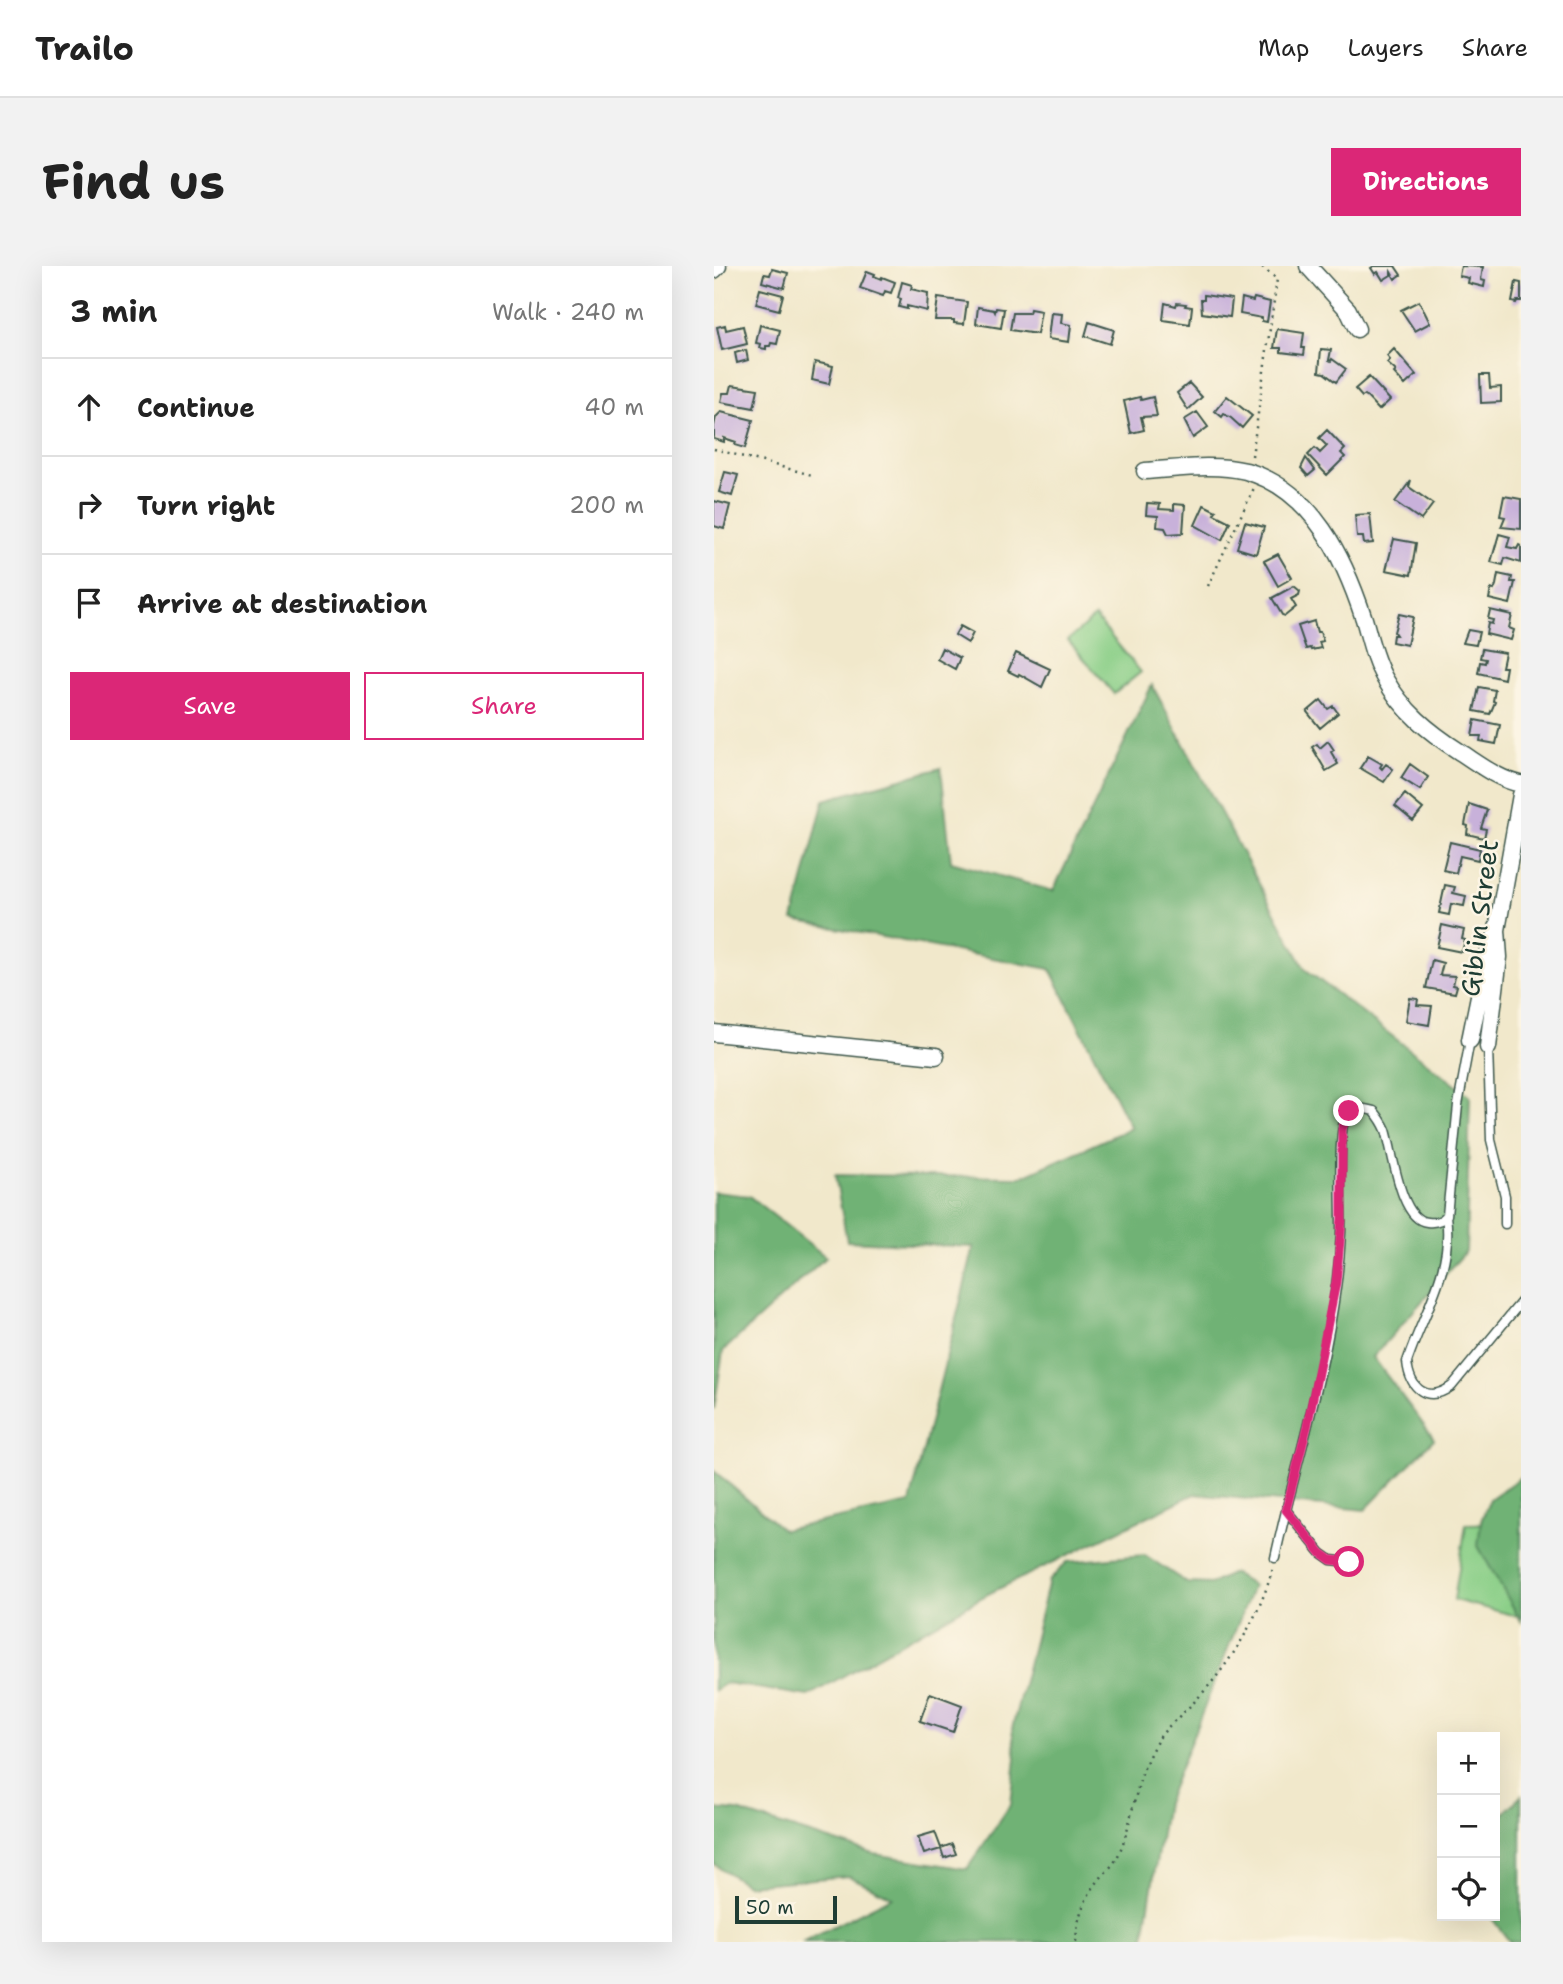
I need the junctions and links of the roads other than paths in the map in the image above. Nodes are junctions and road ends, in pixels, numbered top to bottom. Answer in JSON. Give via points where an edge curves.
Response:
{"nodes":[{"id":1,"x":718,"y":266,"type":"edge"},
{"id":2,"x":1308,"y":266,"type":"edge"},
{"id":3,"x":714,"y":270,"type":"edge"},
{"id":4,"x":1357,"y":329,"type":"dead end"},
{"id":5,"x":1145,"y":471,"type":"dead end"},
{"id":6,"x":1521,"y":784,"type":"edge"},
{"id":7,"x":1521,"y":795,"type":"edge"},
{"id":8,"x":1497,"y":930,"type":"junction"},
{"id":9,"x":714,"y":1032,"type":"edge"},
{"id":10,"x":1470,"y":1040,"type":"joint"},
{"id":11,"x":1488,"y":1047,"type":"joint"},
{"id":12,"x":936,"y":1056,"type":"dead end"},
{"id":13,"x":1446,"y":1216,"type":"junction"},
{"id":14,"x":1505,"y":1224,"type":"dead end"},
{"id":15,"x":1521,"y":1302,"type":"edge"},
{"id":16,"x":1286,"y":1510,"type":"junction"},
{"id":17,"x":1275,"y":1558,"type":"road end"},
{"id":18,"x":1349,"y":1562,"type":"dead end"}],
"edges":[{"from":1,"to":3,"type":"street"},
{"from":2,"to":4,"type":"street","via":[[1348,310]]},
{"from":5,"to":6,"type":"street","via":[[1222,467],[1255,474],[1283,487],[1329,537],[1353,588],[1373,654],[1408,711],[1425,728],[1500,777]]},
{"from":7,"to":8,"type":"street","name":"Giblin Street"},
{"from":8,"to":10,"type":"street"},
{"from":8,"to":11,"type":"street","name":"Giblin Street","via":[[1499,957]]},
{"from":9,"to":12,"type":"street"},
{"from":10,"to":13,"type":"lane"},
{"from":11,"to":14,"type":"lane","via":[[1491,1140],[1505,1196]]},
{"from":13,"to":15,"type":"lane","via":[[1445,1259],[1438,1286],[1407,1362],[1414,1385],[1433,1395],[1452,1386]]},
{"from":13,"to":16,"type":"lane","via":[[1429,1223],[1413,1216],[1380,1118],[1365,1108],[1349,1111],[1342,1129],[1342,1219],[1336,1282]]},
{"from":16,"to":17,"type":"lane"},
{"from":16,"to":18,"type":"lane","via":[[1321,1553],[1331,1560]]}]}
